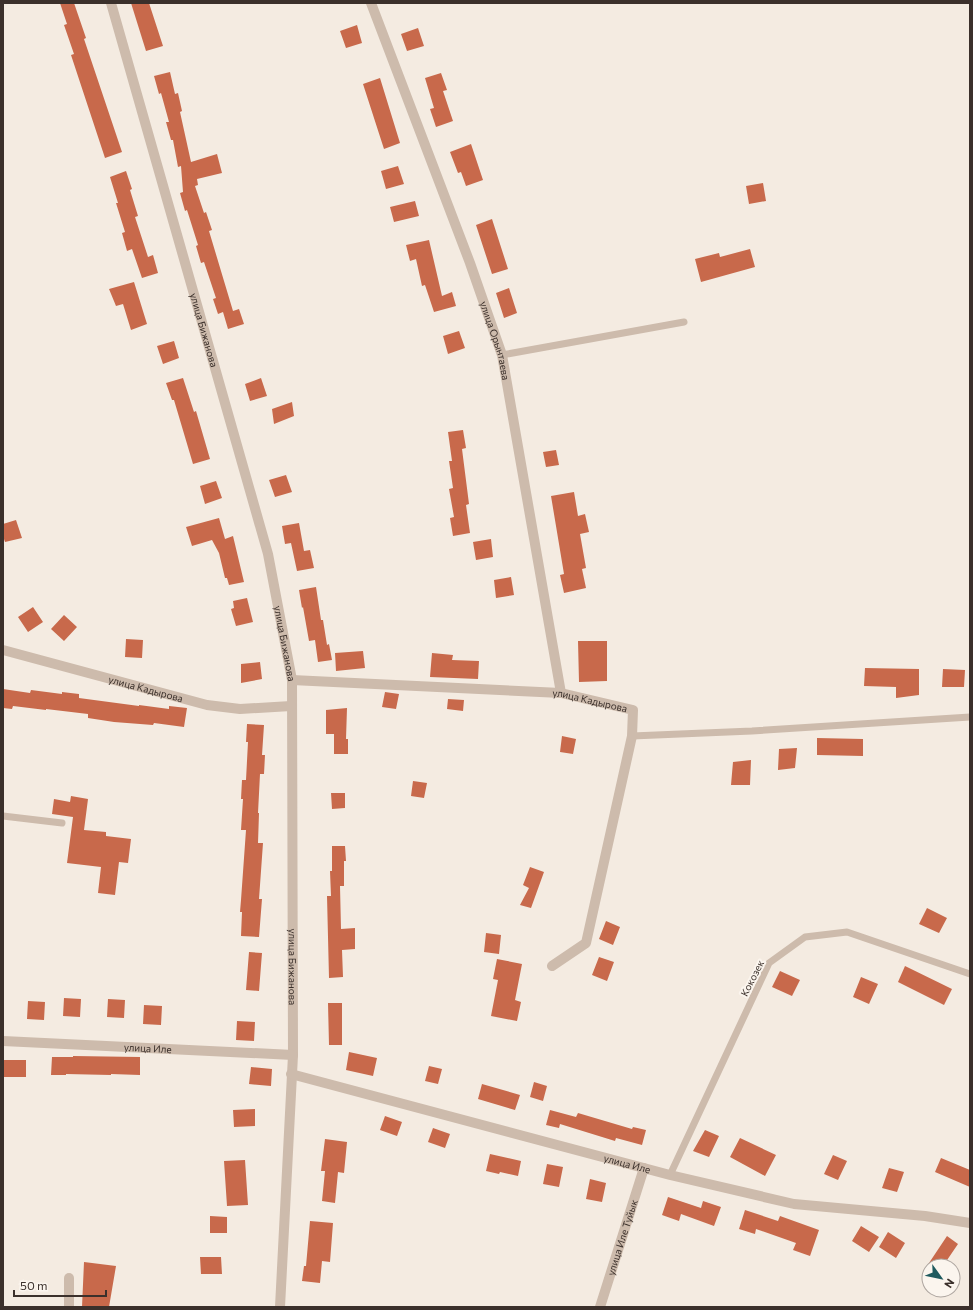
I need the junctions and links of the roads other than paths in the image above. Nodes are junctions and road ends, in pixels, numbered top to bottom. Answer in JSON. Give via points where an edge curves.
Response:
{"nodes":[{"id":1,"x":111,"y":3,"type":"edge"},
{"id":2,"x":370,"y":3,"type":"edge"},
{"id":3,"x":684,"y":322,"type":"dead end"},
{"id":4,"x":502,"y":355,"type":"junction"},
{"id":5,"x":3,"y":650,"type":"edge"},
{"id":6,"x":292,"y":680,"type":"junction"},
{"id":7,"x":561,"y":694,"type":"junction"},
{"id":8,"x":291,"y":706,"type":"junction"},
{"id":9,"x":970,"y":717,"type":"edge"},
{"id":10,"x":632,"y":736,"type":"junction"},
{"id":11,"x":3,"y":816,"type":"edge"},
{"id":12,"x":62,"y":823,"type":"dead end"},
{"id":13,"x":552,"y":966,"type":"dead end"},
{"id":14,"x":970,"y":974,"type":"edge"},
{"id":15,"x":3,"y":1041,"type":"edge"},
{"id":16,"x":293,"y":1055,"type":"junction"},
{"id":17,"x":291,"y":1074,"type":"junction"},
{"id":18,"x":644,"y":1168,"type":"junction"},
{"id":19,"x":670,"y":1175,"type":"junction"},
{"id":20,"x":970,"y":1223,"type":"edge"},
{"id":21,"x":69,"y":1278,"type":"dead end"},
{"id":22,"x":69,"y":1307,"type":"edge"},
{"id":23,"x":280,"y":1307,"type":"edge"},
{"id":24,"x":600,"y":1307,"type":"edge"}],
"edges":[{"from":1,"to":6,"type":"street","name":"улица Бижанова","via":[[268,554]]},
{"from":2,"to":4,"type":"street","name":"улица Орынтаева"},
{"from":3,"to":4,"type":"lane"},
{"from":4,"to":7,"type":"street","name":"улица Орынтаева"},
{"from":5,"to":8,"type":"street","name":"улица Кадырова","via":[[207,705],[240,709]]},
{"from":6,"to":7,"type":"street","name":"улица Кадырова"},
{"from":6,"to":8,"type":"street","name":"улица Бижанова"},
{"from":7,"to":10,"type":"street","name":"улица Кадырова","via":[[633,710]]},
{"from":8,"to":16,"type":"street","name":"улица Бижанова"},
{"from":9,"to":10,"type":"lane","via":[[752,732]]},
{"from":10,"to":13,"type":"street","name":"улица Кадырова","via":[[586,943]]},
{"from":11,"to":12,"type":"lane"},
{"from":14,"to":19,"type":"lane","name":"Кокозек","via":[[847,932],[805,937],[770,963]]},
{"from":15,"to":16,"type":"street","name":"улица Иле"},
{"from":16,"to":17,"type":"street","name":"улица Бижанова"},
{"from":17,"to":18,"type":"street","name":"улица Иле"},
{"from":17,"to":23,"type":"street","name":"улица Бижанова"},
{"from":18,"to":19,"type":"street","name":"улица Иле"},
{"from":18,"to":24,"type":"street","name":"улица Иле Туйык"},
{"from":19,"to":20,"type":"street","name":"улица Иле","via":[[794,1204],[925,1216]]},
{"from":21,"to":22,"type":"street"}]}
